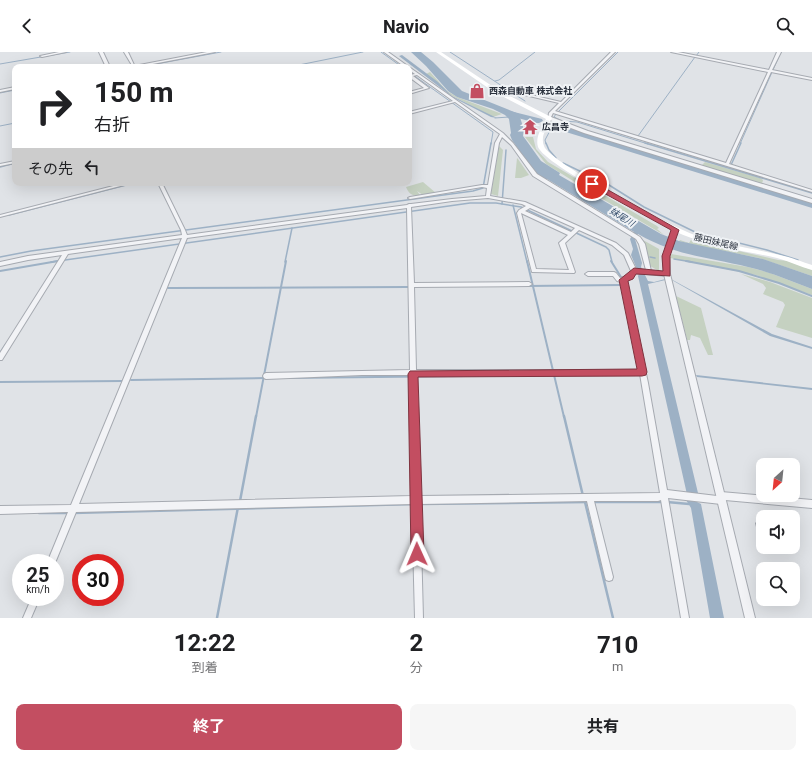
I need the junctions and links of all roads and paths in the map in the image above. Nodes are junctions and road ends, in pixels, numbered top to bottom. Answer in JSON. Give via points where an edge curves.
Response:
{"nodes":[{"id":1,"x":64,"y":52,"type":"edge"},
{"id":2,"x":101,"y":52,"type":"edge"},
{"id":3,"x":126,"y":52,"type":"edge"},
{"id":4,"x":213,"y":52,"type":"edge"},
{"id":5,"x":386,"y":52,"type":"edge"},
{"id":6,"x":438,"y":52,"type":"edge"},
{"id":7,"x":613,"y":52,"type":"edge"},
{"id":8,"x":673,"y":52,"type":"edge"},
{"id":9,"x":779,"y":52,"type":"edge"},
{"id":10,"x":53,"y":53,"type":"edge"},
{"id":11,"x":42,"y":56,"type":"dead end"},
{"id":12,"x":107,"y":64,"type":"edge"},
{"id":13,"x":133,"y":64,"type":"edge"},
{"id":14,"x":145,"y":64,"type":"edge"},
{"id":15,"x":402,"y":64,"type":"edge"},
{"id":16,"x":771,"y":71,"type":"junction"},
{"id":17,"x":413,"y":74,"type":"edge"},
{"id":18,"x":412,"y":77,"type":"edge"},
{"id":19,"x":812,"y":79,"type":"edge"},
{"id":20,"x":416,"y":80,"type":"junction"},
{"id":21,"x":412,"y":81,"type":"edge"},
{"id":22,"x":12,"y":89,"type":"edge"},
{"id":23,"x":0,"y":91,"type":"edge"},
{"id":24,"x":412,"y":92,"type":"edge"},
{"id":25,"x":514,"y":92,"type":"dead end"},
{"id":26,"x":452,"y":102,"type":"junction"},
{"id":27,"x":562,"y":103,"type":"junction"},
{"id":28,"x":412,"y":112,"type":"edge"},
{"id":29,"x":551,"y":115,"type":"junction"},
{"id":30,"x":502,"y":134,"type":"junction"},
{"id":31,"x":12,"y":163,"type":"edge"},
{"id":32,"x":0,"y":165,"type":"edge"},
{"id":33,"x":729,"y":166,"type":"junction"},
{"id":34,"x":118,"y":186,"type":"edge"},
{"id":35,"x":161,"y":186,"type":"edge"},
{"id":36,"x":486,"y":186,"type":"junction"},
{"id":37,"x":812,"y":191,"type":"edge"},
{"id":38,"x":488,"y":197,"type":"junction"},
{"id":39,"x":410,"y":198,"type":"dead end"},
{"id":40,"x":812,"y":202,"type":"edge"},
{"id":41,"x":525,"y":209,"type":"junction"},
{"id":42,"x":409,"y":210,"type":"junction"},
{"id":43,"x":0,"y":216,"type":"edge"},
{"id":44,"x":574,"y":232,"type":"junction"},
{"id":45,"x":674,"y":233,"type":"junction"},
{"id":46,"x":184,"y":237,"type":"junction"},
{"id":47,"x":66,"y":253,"type":"junction"},
{"id":48,"x":0,"y":264,"type":"edge"},
{"id":49,"x":812,"y":268,"type":"edge"},
{"id":50,"x":641,"y":271,"type":"junction"},
{"id":51,"x":588,"y":274,"type":"dead end"},
{"id":52,"x":667,"y":274,"type":"junction"},
{"id":53,"x":623,"y":280,"type":"junction"},
{"id":54,"x":529,"y":284,"type":"dead end"},
{"id":55,"x":412,"y":285,"type":"junction"},
{"id":56,"x":0,"y":358,"type":"edge"},
{"id":57,"x":642,"y":372,"type":"junction"},
{"id":58,"x":266,"y":376,"type":"dead end"},
{"id":59,"x":413,"y":376,"type":"junction"},
{"id":60,"x":721,"y":498,"type":"junction"},
{"id":61,"x":664,"y":499,"type":"junction"},
{"id":62,"x":588,"y":500,"type":"junction"},
{"id":63,"x":416,"y":503,"type":"junction"},
{"id":64,"x":812,"y":504,"type":"edge"},
{"id":65,"x":0,"y":510,"type":"edge"},
{"id":66,"x":72,"y":512,"type":"junction"},
{"id":67,"x":55,"y":554,"type":"edge"},
{"id":68,"x":609,"y":577,"type":"dead end"},
{"id":69,"x":32,"y":606,"type":"edge"},
{"id":70,"x":27,"y":618,"type":"edge"},
{"id":71,"x":419,"y":618,"type":"edge"},
{"id":72,"x":685,"y":618,"type":"edge"},
{"id":73,"x":750,"y":618,"type":"edge"}],
"edges":[{"from":1,"to":10,"type":"street"},
{"from":2,"to":12,"type":"street"},
{"from":3,"to":13,"type":"street"},
{"from":4,"to":14,"type":"street"},
{"from":5,"to":15,"type":"street"},
{"from":6,"to":29,"type":"main road","via":[[496,91]]},
{"from":7,"to":27,"type":"street"},
{"from":8,"to":16,"type":"street"},
{"from":9,"to":16,"type":"street"},
{"from":10,"to":11,"type":"street"},
{"from":16,"to":19,"type":"street"},
{"from":16,"to":33,"type":"street"},
{"from":17,"to":26,"type":"street"},
{"from":18,"to":20,"type":"street"},
{"from":20,"to":21,"type":"street"},
{"from":20,"to":24,"type":"street","via":[[427,88]]},
{"from":22,"to":23,"type":"street"},
{"from":25,"to":27,"type":"street"},
{"from":26,"to":28,"type":"street"},
{"from":26,"to":30,"type":"street"},
{"from":27,"to":29,"type":"street"},
{"from":29,"to":33,"type":"street"},
{"from":29,"to":40,"type":"street","via":[[586,132]]},
{"from":29,"to":45,"type":"main road","name":"藤田妹尾線","via":[[539,141],[540,147],[548,156]]},
{"from":30,"to":36,"type":"street"},
{"from":30,"to":50,"type":"street","via":[[535,175],[641,240]]},
{"from":31,"to":32,"type":"street"},
{"from":33,"to":37,"type":"street"},
{"from":34,"to":43,"type":"street"},
{"from":35,"to":46,"type":"street"},
{"from":36,"to":38,"type":"street"},
{"from":36,"to":39,"type":"street"},
{"from":38,"to":41,"type":"street","via":[[502,199]]},
{"from":38,"to":42,"type":"street","via":[[477,196]]},
{"from":41,"to":44,"type":"street"},
{"from":41,"to":44,"type":"street"},
{"from":41,"to":44,"type":"street","via":[[519,213],[534,272],[572,272],[562,243]]},
{"from":42,"to":46,"type":"street"},
{"from":42,"to":55,"type":"street"},
{"from":44,"to":50,"type":"street","via":[[619,247]]},
{"from":45,"to":49,"type":"main road","name":"藤田妹尾線","via":[[781,257]]},
{"from":45,"to":52,"type":"street","via":[[667,250]]},
{"from":46,"to":47,"type":"street"},
{"from":46,"to":66,"type":"street"},
{"from":47,"to":48,"type":"street"},
{"from":47,"to":56,"type":"street"},
{"from":50,"to":52,"type":"street"},
{"from":50,"to":53,"type":"street"},
{"from":51,"to":53,"type":"street","via":[[614,274],[619,280]]},
{"from":52,"to":60,"type":"street"},
{"from":53,"to":57,"type":"street"},
{"from":54,"to":55,"type":"street"},
{"from":55,"to":59,"type":"street"},
{"from":57,"to":59,"type":"street"},
{"from":57,"to":61,"type":"street"},
{"from":58,"to":59,"type":"street"},
{"from":59,"to":63,"type":"street"},
{"from":60,"to":61,"type":"street","via":[[667,494]]},
{"from":60,"to":64,"type":"street"},
{"from":60,"to":73,"type":"street"},
{"from":61,"to":62,"type":"street"},
{"from":61,"to":72,"type":"street"},
{"from":62,"to":63,"type":"street"},
{"from":62,"to":68,"type":"street"},
{"from":63,"to":66,"type":"street"},
{"from":63,"to":71,"type":"street"},
{"from":65,"to":66,"type":"street"},
{"from":66,"to":67,"type":"street"},
{"from":69,"to":70,"type":"street"}]}
